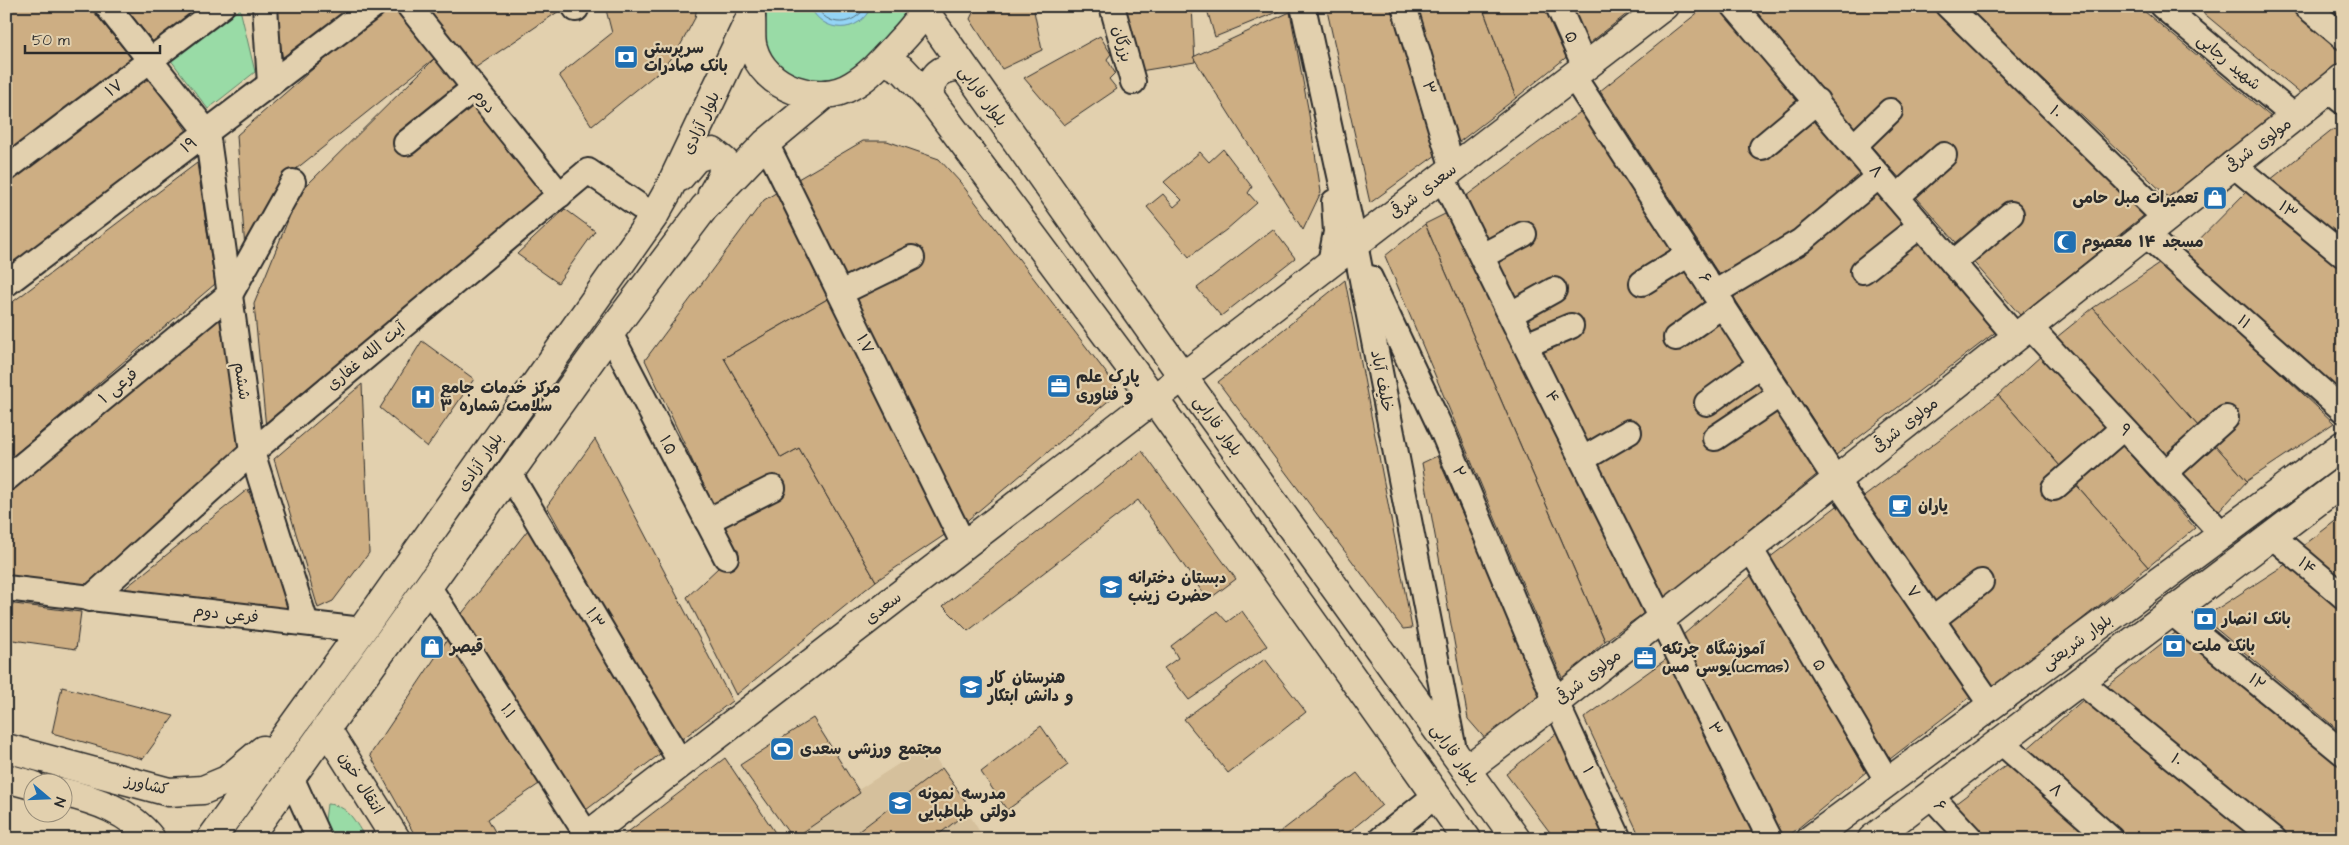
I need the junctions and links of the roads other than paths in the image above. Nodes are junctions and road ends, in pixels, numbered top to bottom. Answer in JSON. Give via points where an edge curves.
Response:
{"nodes":[{"id":1,"x":107,"y":6,"type":"edge"},
{"id":2,"x":222,"y":6,"type":"edge"},
{"id":3,"x":264,"y":6,"type":"edge"},
{"id":4,"x":373,"y":6,"type":"edge"},
{"id":5,"x":409,"y":6,"type":"edge"},
{"id":6,"x":1112,"y":6,"type":"edge"},
{"id":7,"x":1303,"y":6,"type":"edge"},
{"id":8,"x":1404,"y":6,"type":"edge"},
{"id":9,"x":1558,"y":6,"type":"edge"},
{"id":10,"x":1664,"y":6,"type":"edge"},
{"id":11,"x":1734,"y":6,"type":"edge"},
{"id":12,"x":1948,"y":6,"type":"edge"},
{"id":13,"x":2162,"y":6,"type":"edge"},
{"id":14,"x":2306,"y":6,"type":"edge"},
{"id":15,"x":924,"y":8,"type":"edge"},
{"id":16,"x":753,"y":11,"type":"edge"},
{"id":17,"x":2343,"y":37,"type":"edge"},
{"id":18,"x":884,"y":60,"type":"junction"},
{"id":19,"x":150,"y":61,"type":"junction"},
{"id":20,"x":962,"y":66,"type":"junction"},
{"id":21,"x":1579,"y":71,"type":"junction"},
{"id":22,"x":1133,"y":82,"type":"dead end"},
{"id":23,"x":270,"y":84,"type":"junction"},
{"id":24,"x":474,"y":88,"type":"junction"},
{"id":25,"x":2338,"y":90,"type":"edge"},
{"id":26,"x":825,"y":94,"type":"junction"},
{"id":27,"x":929,"y":96,"type":"junction"},
{"id":28,"x":1816,"y":101,"type":"junction"},
{"id":29,"x":1890,"y":111,"type":"dead end"},
{"id":30,"x":2295,"y":117,"type":"junction"},
{"id":31,"x":207,"y":132,"type":"junction"},
{"id":32,"x":1330,"y":132,"type":"junction"},
{"id":33,"x":406,"y":143,"type":"dead end"},
{"id":34,"x":766,"y":143,"type":"junction"},
{"id":35,"x":1854,"y":146,"type":"junction"},
{"id":36,"x":1762,"y":147,"type":"dead end"},
{"id":37,"x":1944,"y":155,"type":"dead end"},
{"id":38,"x":2232,"y":164,"type":"junction"},
{"id":39,"x":6,"y":169,"type":"edge"},
{"id":40,"x":1448,"y":173,"type":"junction"},
{"id":41,"x":1880,"y":176,"type":"junction"},
{"id":42,"x":293,"y":182,"type":"dead end"},
{"id":43,"x":668,"y":191,"type":"junction"},
{"id":44,"x":560,"y":195,"type":"junction"},
{"id":45,"x":1897,"y":197,"type":"junction"},
{"id":46,"x":704,"y":208,"type":"junction"},
{"id":47,"x":2012,"y":214,"type":"dead end"},
{"id":48,"x":654,"y":216,"type":"junction"},
{"id":49,"x":1921,"y":225,"type":"junction"},
{"id":50,"x":2155,"y":226,"type":"junction"},
{"id":51,"x":1524,"y":234,"type":"dead end"},
{"id":52,"x":1354,"y":244,"type":"junction"},
{"id":53,"x":1689,"y":254,"type":"junction"},
{"id":54,"x":2343,"y":255,"type":"edge"},
{"id":55,"x":1482,"y":256,"type":"junction"},
{"id":56,"x":912,"y":258,"type":"dead end"},
{"id":57,"x":1953,"y":263,"type":"junction"},
{"id":58,"x":1330,"y":264,"type":"junction"},
{"id":59,"x":1863,"y":271,"type":"dead end"},
{"id":60,"x":1642,"y":282,"type":"dead end"},
{"id":61,"x":6,"y":284,"type":"edge"},
{"id":62,"x":1554,"y":290,"type":"dead end"},
{"id":63,"x":230,"y":292,"type":"junction"},
{"id":64,"x":840,"y":292,"type":"junction"},
{"id":65,"x":1719,"y":299,"type":"junction"},
{"id":66,"x":1511,"y":314,"type":"junction"},
{"id":67,"x":1571,"y":326,"type":"dead end"},
{"id":68,"x":2022,"y":332,"type":"junction"},
{"id":69,"x":610,"y":333,"type":"junction"},
{"id":70,"x":1676,"y":338,"type":"dead end"},
{"id":71,"x":1526,"y":345,"type":"junction"},
{"id":72,"x":1761,"y":364,"type":"junction"},
{"id":73,"x":1183,"y":377,"type":"junction"},
{"id":74,"x":1781,"y":394,"type":"junction"},
{"id":75,"x":1154,"y":399,"type":"junction"},
{"id":76,"x":1707,"y":403,"type":"dead end"},
{"id":77,"x":2343,"y":410,"type":"edge"},
{"id":78,"x":2226,"y":418,"type":"dead end"},
{"id":79,"x":2123,"y":428,"type":"junction"},
{"id":80,"x":1629,"y":432,"type":"dead end"},
{"id":81,"x":1714,"y":438,"type":"dead end"},
{"id":82,"x":2343,"y":445,"type":"edge"},
{"id":83,"x":252,"y":452,"type":"junction"},
{"id":84,"x":1582,"y":459,"type":"junction"},
{"id":85,"x":509,"y":473,"type":"junction"},
{"id":86,"x":2165,"y":473,"type":"junction"},
{"id":87,"x":6,"y":479,"type":"edge"},
{"id":88,"x":1836,"y":480,"type":"junction"},
{"id":89,"x":2343,"y":482,"type":"edge"},
{"id":90,"x":772,"y":488,"type":"dead end"},
{"id":91,"x":2054,"y":488,"type":"dead end"},
{"id":92,"x":707,"y":521,"type":"junction"},
{"id":93,"x":2222,"y":534,"type":"junction"},
{"id":94,"x":2272,"y":536,"type":"junction"},
{"id":95,"x":964,"y":545,"type":"junction"},
{"id":96,"x":1750,"y":548,"type":"junction"},
{"id":97,"x":726,"y":558,"type":"dead end"},
{"id":98,"x":1981,"y":582,"type":"dead end"},
{"id":99,"x":428,"y":586,"type":"junction"},
{"id":100,"x":6,"y":588,"type":"edge"},
{"id":101,"x":2343,"y":596,"type":"edge"},
{"id":102,"x":90,"y":599,"type":"junction"},
{"id":103,"x":2171,"y":612,"type":"junction"},
{"id":104,"x":1660,"y":619,"type":"junction"},
{"id":105,"x":1932,"y":620,"type":"junction"},
{"id":106,"x":306,"y":623,"type":"junction"},
{"id":107,"x":362,"y":630,"type":"junction"},
{"id":108,"x":2080,"y":682,"type":"junction"},
{"id":109,"x":315,"y":694,"type":"junction"},
{"id":110,"x":1556,"y":702,"type":"junction"},
{"id":111,"x":1991,"y":705,"type":"junction"},
{"id":112,"x":326,"y":728,"type":"junction"},
{"id":113,"x":2000,"y":742,"type":"junction"},
{"id":114,"x":6,"y":748,"type":"edge"},
{"id":115,"x":2343,"y":752,"type":"edge"},
{"id":116,"x":681,"y":763,"type":"junction"},
{"id":117,"x":1461,"y":763,"type":"junction"},
{"id":118,"x":84,"y":769,"type":"junction"},
{"id":119,"x":291,"y":777,"type":"junction"},
{"id":120,"x":6,"y":778,"type":"edge"},
{"id":121,"x":22,"y":782,"type":"edge"},
{"id":122,"x":1888,"y":782,"type":"junction"},
{"id":123,"x":72,"y":790,"type":"edge"},
{"id":124,"x":169,"y":792,"type":"junction"},
{"id":125,"x":72,"y":795,"type":"edge"},
{"id":126,"x":1930,"y":795,"type":"junction"},
{"id":127,"x":1435,"y":796,"type":"junction"},
{"id":128,"x":222,"y":832,"type":"edge"},
{"id":129,"x":585,"y":837,"type":"edge"},
{"id":130,"x":151,"y":839,"type":"edge"},
{"id":131,"x":247,"y":839,"type":"edge"},
{"id":132,"x":319,"y":839,"type":"edge"},
{"id":133,"x":396,"y":839,"type":"edge"},
{"id":134,"x":1381,"y":839,"type":"edge"},
{"id":135,"x":1467,"y":839,"type":"edge"},
{"id":136,"x":1516,"y":839,"type":"edge"},
{"id":137,"x":1619,"y":839,"type":"edge"},
{"id":138,"x":1770,"y":839,"type":"edge"},
{"id":139,"x":1810,"y":839,"type":"edge"},
{"id":140,"x":1872,"y":839,"type":"edge"},
{"id":141,"x":1971,"y":839,"type":"edge"},
{"id":142,"x":2111,"y":839,"type":"edge"},
{"id":143,"x":2274,"y":839,"type":"edge"}],
"edges":[{"from":1,"to":19,"type":"street"},
{"from":2,"to":19,"type":"street","name":"۱۷"},
{"from":3,"to":23,"type":"street"},
{"from":4,"to":23,"type":"street","name":"۱۹"},
{"from":5,"to":24,"type":"street","name":"دوم"},
{"from":6,"to":22,"type":"street","name":"بزرگان"},
{"from":7,"to":32,"type":"street","name":"خلیف آباد"},
{"from":8,"to":40,"type":"street","name":"۳"},
{"from":9,"to":21,"type":"street","name":"۵"},
{"from":10,"to":21,"type":"main road","name":"سعدی شرقی"},
{"from":11,"to":28,"type":"street","name":"۸"},
{"from":12,"to":50,"type":"street","name":"۱۰"},
{"from":13,"to":30,"type":"street","name":"شهید رجایی"},
{"from":14,"to":17,"type":"street"},
{"from":15,"to":18,"type":"main road","via":[[906,36]]},
{"from":15,"to":20,"type":"main road","name":"بلوار فارابی"},
{"from":16,"to":26,"type":"main road","via":[[752,47],[770,77],[806,94]]},
{"from":16,"to":43,"type":"main road","name":"بلوار آزادی"},
{"from":18,"to":26,"type":"main road","via":[[852,86]]},
{"from":18,"to":27,"type":"main road","via":[[903,70]]},
{"from":19,"to":31,"type":"street"},
{"from":19,"to":39,"type":"street","name":"۱۷"},
{"from":20,"to":27,"type":"main road","via":[[940,72],[931,82]]},
{"from":20,"to":73,"type":"main road","name":"بلوار فارابی"},
{"from":21,"to":40,"type":"main road","name":"سعدی شرقی"},
{"from":21,"to":53,"type":"street","name":"۶"},
{"from":23,"to":31,"type":"street","name":"۱۹"},
{"from":24,"to":33,"type":"street"},
{"from":24,"to":44,"type":"street","name":"دوم"},
{"from":25,"to":30,"type":"main road","name":"مولوی شرقی"},
{"from":26,"to":34,"type":"main road","name":"بلوار آزادی"},
{"from":27,"to":75,"type":"main road"},
{"from":28,"to":35,"type":"street","name":"۸"},
{"from":28,"to":36,"type":"street"},
{"from":29,"to":35,"type":"street"},
{"from":30,"to":38,"type":"main road","name":"مولوی شرقی"},
{"from":31,"to":61,"type":"street","name":"۱۹"},
{"from":31,"to":63,"type":"street","name":"ششم"},
{"from":32,"to":52,"type":"street","name":"خلیف آباد"},
{"from":32,"to":58,"type":"street","via":[[1325,148],[1336,232]]},
{"from":34,"to":46,"type":"main road","name":"بلوار آزادی"},
{"from":34,"to":64,"type":"street","name":"۱.۷"},
{"from":35,"to":41,"type":"street","name":"۸"},
{"from":37,"to":45,"type":"street"},
{"from":38,"to":50,"type":"main road","name":"مولوی شرقی"},
{"from":38,"to":54,"type":"street","name":"۱۳"},
{"from":40,"to":52,"type":"main road","name":"سعدی شرقی"},
{"from":40,"to":55,"type":"street","name":"۴"},
{"from":41,"to":45,"type":"street","name":"۸"},
{"from":41,"to":65,"type":"street","via":[[1800,241]]},
{"from":42,"to":63,"type":"street"},
{"from":43,"to":46,"type":"main road","via":[[696,158],[713,152],[724,161],[722,176]]},
{"from":43,"to":48,"type":"main road","name":"بلوار آزادی"},
{"from":44,"to":48,"type":"street","name":"آیت الله غفاری","via":[[588,171]]},
{"from":44,"to":83,"type":"street","name":"آیت الله غفاری"},
{"from":45,"to":49,"type":"street","name":"۸"},
{"from":46,"to":69,"type":"main road","name":"بلوار آزادی"},
{"from":47,"to":57,"type":"street"},
{"from":48,"to":107,"type":"main road","name":"بلوار آزادی"},
{"from":49,"to":57,"type":"street","name":"۸"},
{"from":49,"to":59,"type":"street"},
{"from":50,"to":68,"type":"main road","name":"مولوی شرقی"},
{"from":50,"to":77,"type":"street","name":"۱۱"},
{"from":51,"to":55,"type":"street"},
{"from":52,"to":58,"type":"main road","name":"سعدی شرقی"},
{"from":52,"to":110,"type":"street","name":"۲","via":[[1444,435]]},
{"from":52,"to":117,"type":"street","name":"خلیف آباد"},
{"from":53,"to":60,"type":"street"},
{"from":53,"to":65,"type":"street","name":"۶"},
{"from":55,"to":66,"type":"street","name":"۴"},
{"from":56,"to":64,"type":"street"},
{"from":57,"to":68,"type":"street","name":"۸"},
{"from":58,"to":73,"type":"main road","name":"سعدی شرقی"},
{"from":62,"to":66,"type":"street"},
{"from":63,"to":83,"type":"street","name":"ششم"},
{"from":63,"to":87,"type":"street","name":"فرعی ۱"},
{"from":64,"to":95,"type":"street","name":"۱.۷"},
{"from":65,"to":70,"type":"street"},
{"from":65,"to":72,"type":"street","name":"۶"},
{"from":66,"to":71,"type":"street","name":"۴"},
{"from":67,"to":71,"type":"street"},
{"from":68,"to":79,"type":"street","name":"۹"},
{"from":68,"to":88,"type":"main road","name":"مولوی شرقی"},
{"from":69,"to":85,"type":"main road","name":"بلوار آزادی"},
{"from":69,"to":92,"type":"street","name":"۱.۵"},
{"from":71,"to":84,"type":"street","name":"۴"},
{"from":72,"to":74,"type":"street","name":"۶"},
{"from":72,"to":76,"type":"street"},
{"from":73,"to":75,"type":"main road","name":"سعدی"},
{"from":73,"to":117,"type":"main road","name":"بلوار فارابی"},
{"from":74,"to":81,"type":"street"},
{"from":74,"to":88,"type":"street","name":"۶"},
{"from":75,"to":95,"type":"main road","name":"سعدی"},
{"from":75,"to":127,"type":"main road"},
{"from":78,"to":86,"type":"street"},
{"from":79,"to":86,"type":"street","name":"۹"},
{"from":79,"to":91,"type":"street"},
{"from":80,"to":84,"type":"street"},
{"from":82,"to":93,"type":"main road","name":"بلوار شریعتی"},
{"from":83,"to":102,"type":"street","name":"آیت الله غفاری"},
{"from":83,"to":106,"type":"street","name":"ششم"},
{"from":84,"to":104,"type":"street","name":"۴"},
{"from":85,"to":99,"type":"main road","name":"بلوار آزادی"},
{"from":85,"to":116,"type":"street","name":"۱.۳"},
{"from":86,"to":93,"type":"street","name":"۹"},
{"from":88,"to":96,"type":"main road","name":"مولوی شرقی"},
{"from":88,"to":105,"type":"street","name":"۷"},
{"from":89,"to":94,"type":"main road","name":"بلوار شریعتی"},
{"from":90,"to":92,"type":"street"},
{"from":92,"to":97,"type":"street","name":"۱.۵"},
{"from":93,"to":111,"type":"main road","name":"بلوار شریعتی"},
{"from":94,"to":101,"type":"street","name":"۱۴"},
{"from":94,"to":103,"type":"main road","name":"بلوار شریعتی"},
{"from":95,"to":116,"type":"main road","name":"سعدی"},
{"from":96,"to":104,"type":"main road","name":"مولوی شرقی"},
{"from":96,"to":122,"type":"street","name":"۵"},
{"from":98,"to":105,"type":"street"},
{"from":99,"to":112,"type":"main road","name":"بلوار آزادی"},
{"from":99,"to":129,"type":"street","name":"۱.۱"},
{"from":100,"to":102,"type":"street","name":"فرعی دوم"},
{"from":102,"to":106,"type":"street","name":"فرعی دوم"},
{"from":103,"to":108,"type":"main road","name":"بلوار شریعتی"},
{"from":103,"to":115,"type":"street","name":"۱۲"},
{"from":104,"to":110,"type":"main road","name":"مولوی شرقی"},
{"from":104,"to":138,"type":"street","name":"۳"},
{"from":105,"to":111,"type":"street","name":"۷"},
{"from":106,"to":107,"type":"street","name":"فرعی دوم"},
{"from":107,"to":109,"type":"main road","name":"بلوار آزادی"},
{"from":108,"to":113,"type":"main road","name":"بلوار شریعتی"},
{"from":108,"to":143,"type":"street","name":"۱۰"},
{"from":109,"to":124,"type":"main road","name":"کشاورز","via":[[261,753],[227,780],[203,790]]},
{"from":109,"to":128,"type":"main road","name":"بلوار آزادی"},
{"from":110,"to":117,"type":"main road","name":"مولوی شرقی"},
{"from":110,"to":137,"type":"street","name":"۱"},
{"from":111,"to":122,"type":"main road","name":"بلوار شریعتی"},
{"from":112,"to":119,"type":"main road","name":"بلوار آزادی"},
{"from":112,"to":133,"type":"main road","name":"انتقال خون"},
{"from":113,"to":126,"type":"main road","name":"بلوار شریعتی"},
{"from":113,"to":142,"type":"street","name":"۸"},
{"from":114,"to":118,"type":"main road","name":"کشاورز"},
{"from":116,"to":129,"type":"main road","name":"سعدی"},
{"from":117,"to":136,"type":"main road","name":"بلوار فارابی"},
{"from":118,"to":123,"type":"main road"},
{"from":118,"to":124,"type":"main road","name":"کشاورز"},
{"from":119,"to":131,"type":"main road","name":"بلوار آزادی"},
{"from":119,"to":132,"type":"street"},
{"from":120,"to":121,"type":"main road"},
{"from":122,"to":139,"type":"main road","name":"بلوار شریعتی"},
{"from":124,"to":128,"type":"main road","via":[[218,813]]},
{"from":125,"to":130,"type":"main road","name":"کشاورز","via":[[117,810],[136,822]]},
{"from":126,"to":140,"type":"main road","name":"بلوار شریعتی"},
{"from":126,"to":141,"type":"street","name":"۶"},
{"from":127,"to":134,"type":"street"},
{"from":127,"to":135,"type":"main road"}]}
